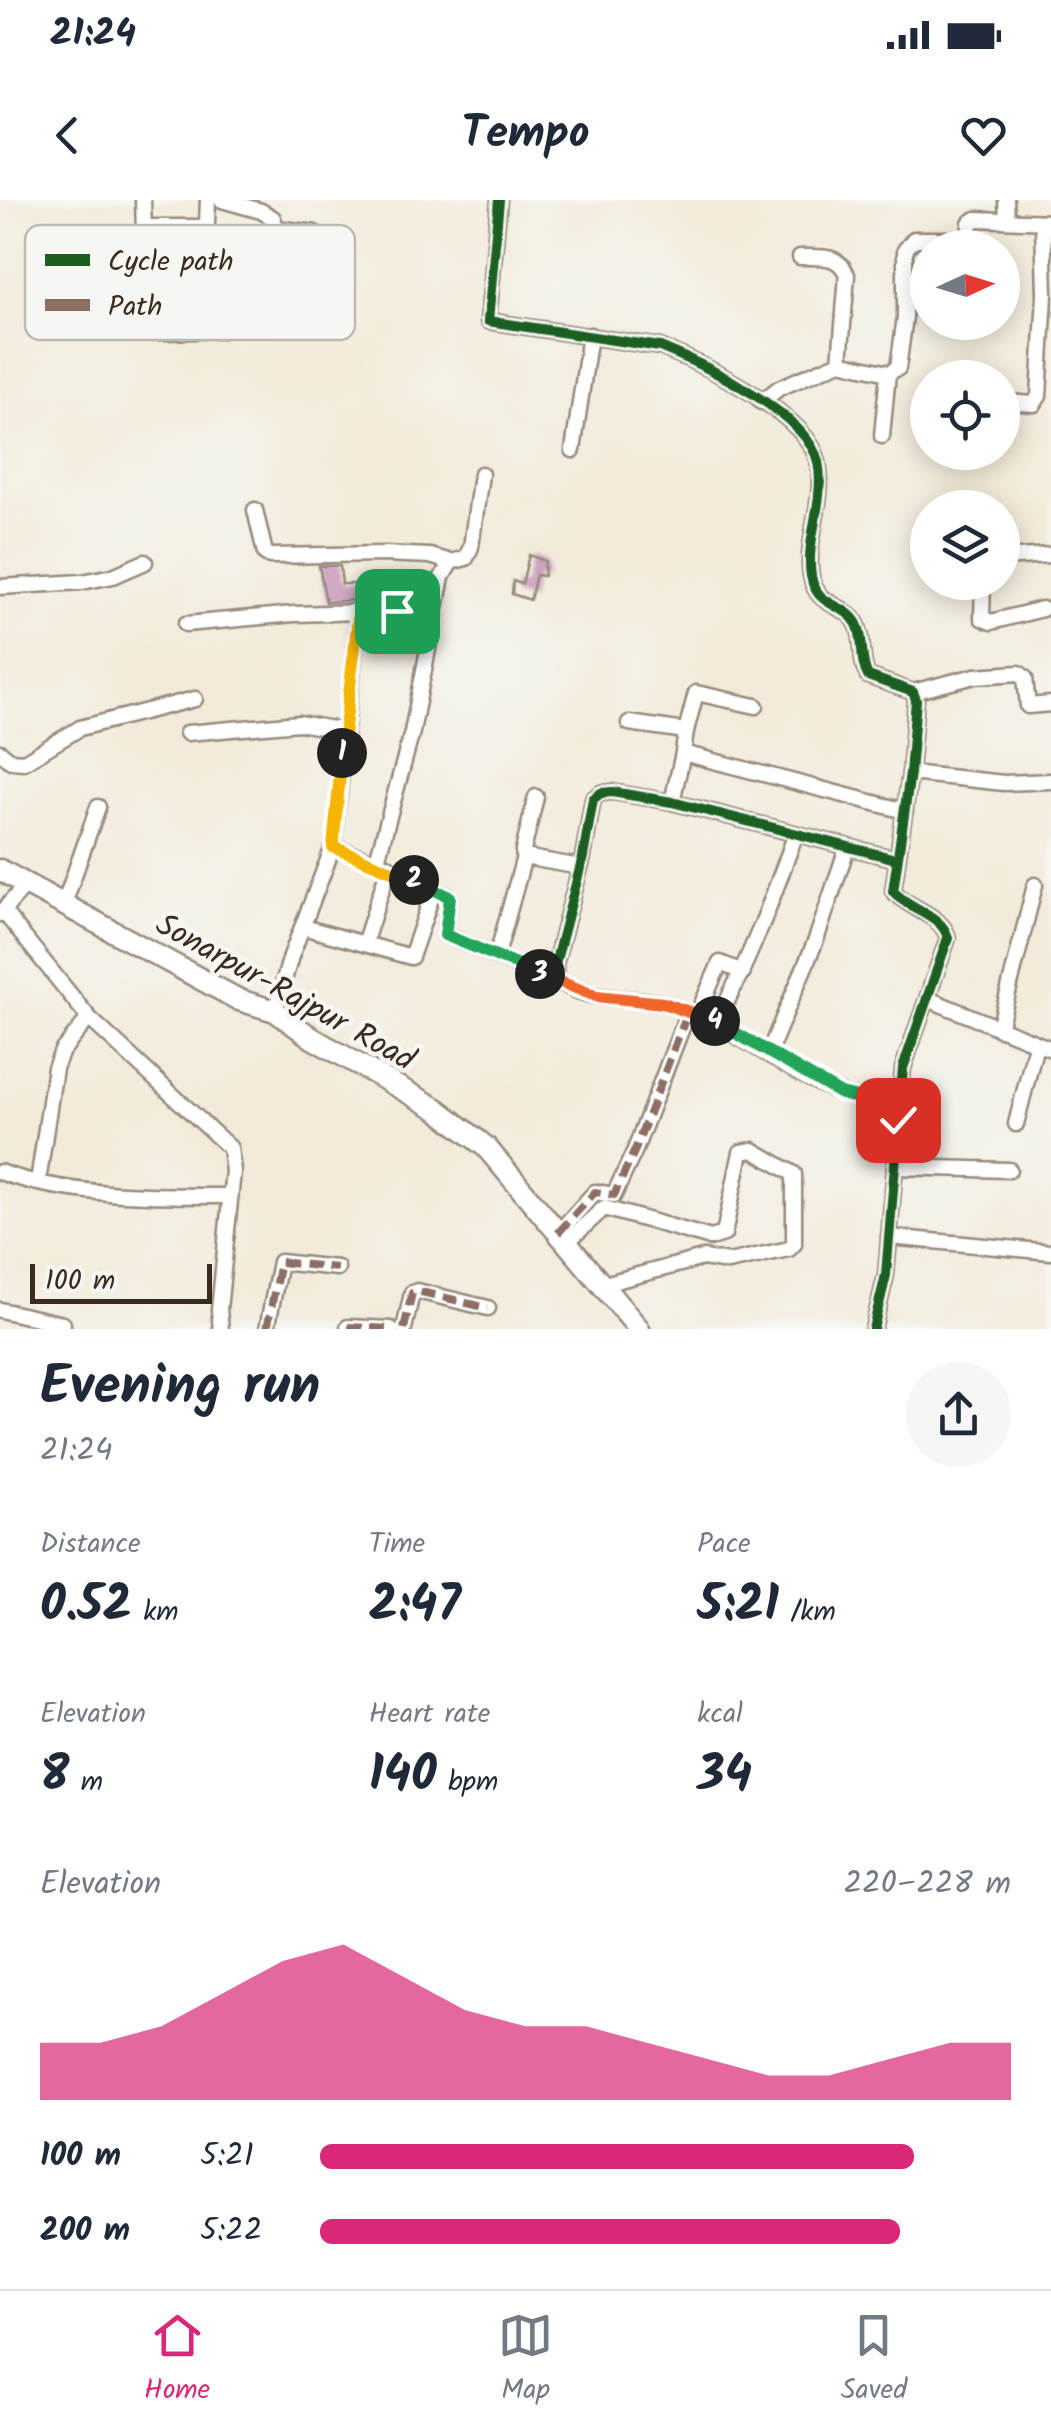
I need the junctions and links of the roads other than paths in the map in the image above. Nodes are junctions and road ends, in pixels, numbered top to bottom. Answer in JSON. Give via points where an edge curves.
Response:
{"nodes":[{"id":1,"x":143,"y":200,"type":"edge"},
{"id":2,"x":208,"y":200,"type":"edge"},
{"id":3,"x":222,"y":200,"type":"edge"},
{"id":4,"x":499,"y":200,"type":"edge"},
{"id":5,"x":1006,"y":200,"type":"edge"},
{"id":6,"x":1008,"y":220,"type":"junction"},
{"id":7,"x":1047,"y":222,"type":"edge"},
{"id":8,"x":144,"y":225,"type":"edge"},
{"id":9,"x":206,"y":225,"type":"edge"},
{"id":10,"x":275,"y":225,"type":"edge"},
{"id":11,"x":800,"y":257,"type":"dead end"},
{"id":12,"x":590,"y":335,"type":"junction"},
{"id":13,"x":840,"y":362,"type":"junction"},
{"id":14,"x":888,"y":373,"type":"junction"},
{"id":15,"x":761,"y":402,"type":"junction"},
{"id":16,"x":1020,"y":403,"type":"edge"},
{"id":17,"x":882,"y":436,"type":"dead end"},
{"id":18,"x":573,"y":450,"type":"dead end"},
{"id":19,"x":481,"y":474,"type":"dead end"},
{"id":20,"x":255,"y":510,"type":"dead end"},
{"id":21,"x":1051,"y":556,"type":"edge"},
{"id":22,"x":1020,"y":557,"type":"edge"},
{"id":23,"x":145,"y":562,"type":"dead end"},
{"id":24,"x":451,"y":562,"type":"junction"},
{"id":25,"x":0,"y":587,"type":"edge"},
{"id":26,"x":440,"y":587,"type":"junction"},
{"id":27,"x":982,"y":600,"type":"edge"},
{"id":28,"x":1042,"y":609,"type":"dead end"},
{"id":29,"x":359,"y":610,"type":"junction"},
{"id":30,"x":186,"y":624,"type":"dead end"},
{"id":31,"x":913,"y":692,"type":"junction"},
{"id":32,"x":195,"y":700,"type":"dead end"},
{"id":33,"x":1051,"y":704,"type":"edge"},
{"id":34,"x":756,"y":706,"type":"dead end"},
{"id":35,"x":629,"y":723,"type":"dead end"},
{"id":36,"x":686,"y":730,"type":"junction"},
{"id":37,"x":188,"y":732,"type":"dead end"},
{"id":38,"x":344,"y":732,"type":"junction"},
{"id":39,"x":0,"y":752,"type":"edge"},
{"id":40,"x":683,"y":753,"type":"junction"},
{"id":41,"x":910,"y":773,"type":"junction"},
{"id":42,"x":1051,"y":781,"type":"edge"},
{"id":43,"x":536,"y":797,"type":"dead end"},
{"id":44,"x":672,"y":802,"type":"junction"},
{"id":45,"x":98,"y":807,"type":"dead end"},
{"id":46,"x":905,"y":811,"type":"junction"},
{"id":47,"x":796,"y":836,"type":"junction"},
{"id":48,"x":333,"y":847,"type":"junction"},
{"id":49,"x":847,"y":848,"type":"junction"},
{"id":50,"x":524,"y":857,"type":"junction"},
{"id":51,"x":896,"y":860,"type":"junction"},
{"id":52,"x":383,"y":866,"type":"junction"},
{"id":53,"x":580,"y":868,"type":"junction"},
{"id":54,"x":0,"y":870,"type":"edge"},
{"id":55,"x":26,"y":885,"type":"junction"},
{"id":56,"x":1035,"y":885,"type":"dead end"},
{"id":57,"x":434,"y":890,"type":"junction"},
{"id":58,"x":64,"y":904,"type":"junction"},
{"id":59,"x":2,"y":913,"type":"edge"},
{"id":60,"x":304,"y":927,"type":"junction"},
{"id":61,"x":364,"y":944,"type":"junction"},
{"id":62,"x":497,"y":955,"type":"junction"},
{"id":63,"x":743,"y":972,"type":"junction"},
{"id":64,"x":561,"y":984,"type":"junction"},
{"id":65,"x":928,"y":999,"type":"junction"},
{"id":66,"x":276,"y":1011,"type":"junction"},
{"id":67,"x":692,"y":1013,"type":"junction"},
{"id":68,"x":89,"y":1018,"type":"junction"},
{"id":69,"x":716,"y":1022,"type":"junction"},
{"id":70,"x":999,"y":1029,"type":"junction"},
{"id":71,"x":1044,"y":1047,"type":"edge"},
{"id":72,"x":768,"y":1052,"type":"junction"},
{"id":73,"x":898,"y":1108,"type":"junction"},
{"id":74,"x":1016,"y":1124,"type":"dead end"},
{"id":75,"x":896,"y":1167,"type":"junction"},
{"id":76,"x":1009,"y":1170,"type":"dead end"},
{"id":77,"x":0,"y":1172,"type":"edge"},
{"id":78,"x":38,"y":1182,"type":"junction"},
{"id":79,"x":229,"y":1196,"type":"junction"},
{"id":80,"x":562,"y":1238,"type":"junction"},
{"id":81,"x":890,"y":1238,"type":"junction"},
{"id":82,"x":1051,"y":1252,"type":"edge"},
{"id":83,"x":336,"y":1268,"type":"dead end"},
{"id":84,"x":604,"y":1284,"type":"junction"},
{"id":85,"x":488,"y":1308,"type":"dead end"},
{"id":86,"x":0,"y":1310,"type":"edge"},
{"id":87,"x":63,"y":1324,"type":"dead end"},
{"id":88,"x":348,"y":1327,"type":"edge"},
{"id":89,"x":221,"y":1329,"type":"edge"},
{"id":90,"x":267,"y":1329,"type":"edge"},
{"id":91,"x":391,"y":1329,"type":"edge"},
{"id":92,"x":404,"y":1329,"type":"edge"},
{"id":93,"x":640,"y":1329,"type":"edge"},
{"id":94,"x":874,"y":1329,"type":"edge"}],
"edges":[{"from":1,"to":8,"type":"street"},
{"from":2,"to":9,"type":"street"},
{"from":3,"to":10,"type":"street","via":[[260,211]]},
{"from":4,"to":12,"type":"street","via":[[488,322]]},
{"from":5,"to":6,"type":"street"},
{"from":6,"to":7,"type":"street"},
{"from":6,"to":14,"type":"street","via":[[972,220],[966,239],[908,243],[900,357]]},
{"from":7,"to":16,"type":"street","via":[[1039,396],[1034,404]]},
{"from":11,"to":13,"type":"street","via":[[843,264]]},
{"from":12,"to":15,"type":"street","via":[[684,356]]},
{"from":12,"to":18,"type":"street"},
{"from":13,"to":14,"type":"street"},
{"from":13,"to":15,"type":"street"},
{"from":14,"to":17,"type":"street"},
{"from":15,"to":31,"type":"street","via":[[791,420],[818,462],[810,564],[820,599],[857,624],[868,676]]},
{"from":19,"to":24,"type":"street","via":[[471,548],[466,558]]},
{"from":20,"to":24,"type":"street","via":[[270,556],[384,554]]},
{"from":21,"to":22,"type":"street"},
{"from":23,"to":25,"type":"street","via":[[82,582]]},
{"from":24,"to":26,"type":"street"},
{"from":26,"to":29,"type":"street","via":[[419,587],[411,604],[397,611]]},
{"from":26,"to":52,"type":"street"},
{"from":27,"to":28,"type":"street","via":[[982,618],[991,622]]},
{"from":29,"to":30,"type":"street"},
{"from":29,"to":38,"type":"street"},
{"from":31,"to":33,"type":"street","via":[[1019,672],[1028,706]]},
{"from":31,"to":41,"type":"street"},
{"from":32,"to":39,"type":"street","via":[[80,728],[24,762]]},
{"from":34,"to":36,"type":"street","via":[[696,693]]},
{"from":35,"to":36,"type":"street"},
{"from":36,"to":40,"type":"street"},
{"from":37,"to":38,"type":"street","via":[[300,723]]},
{"from":38,"to":48,"type":"street"},
{"from":40,"to":44,"type":"street"},
{"from":40,"to":46,"type":"street"},
{"from":41,"to":42,"type":"street"},
{"from":41,"to":46,"type":"street"},
{"from":43,"to":50,"type":"street"},
{"from":44,"to":47,"type":"street"},
{"from":44,"to":53,"type":"street","via":[[601,793],[593,799]]},
{"from":45,"to":58,"type":"street"},
{"from":46,"to":51,"type":"street"},
{"from":47,"to":49,"type":"street"},
{"from":47,"to":63,"type":"street"},
{"from":48,"to":52,"type":"street"},
{"from":48,"to":60,"type":"street"},
{"from":49,"to":51,"type":"street"},
{"from":49,"to":72,"type":"street"},
{"from":50,"to":53,"type":"street"},
{"from":50,"to":62,"type":"street"},
{"from":51,"to":65,"type":"street","via":[[893,891],[946,929]]},
{"from":52,"to":57,"type":"street"},
{"from":52,"to":61,"type":"street"},
{"from":53,"to":64,"type":"street","via":[[555,964]]},
{"from":54,"to":55,"type":"main road","name":"Sonarpur-Rajpur Road"},
{"from":55,"to":58,"type":"main road","name":"Sonarpur-Rajpur Road"},
{"from":55,"to":59,"type":"street"},
{"from":56,"to":70,"type":"street"},
{"from":57,"to":61,"type":"street","via":[[411,957]]},
{"from":57,"to":62,"type":"street","via":[[450,897],[445,935]]},
{"from":58,"to":66,"type":"main road","name":"Sonarpur-Rajpur Road","via":[[239,1000]]},
{"from":59,"to":68,"type":"street"},
{"from":60,"to":61,"type":"street"},
{"from":60,"to":66,"type":"street"},
{"from":62,"to":64,"type":"street"},
{"from":63,"to":67,"type":"street","via":[[720,963]]},
{"from":63,"to":69,"type":"street"},
{"from":64,"to":67,"type":"street"},
{"from":65,"to":70,"type":"street"},
{"from":65,"to":73,"type":"street","via":[[903,1068]]},
{"from":66,"to":80,"type":"main road","name":"Sonarpur-Rajpur Road","via":[[437,1109],[486,1147]]},
{"from":67,"to":69,"type":"street"},
{"from":67,"to":80,"type":"street","via":[[614,1195],[595,1192]]},
{"from":68,"to":78,"type":"street","via":[[55,1068]]},
{"from":68,"to":79,"type":"street","via":[[230,1148]]},
{"from":69,"to":72,"type":"street"},
{"from":70,"to":71,"type":"street"},
{"from":71,"to":74,"type":"street"},
{"from":72,"to":73,"type":"street","via":[[841,1094]]},
{"from":73,"to":75,"type":"street"},
{"from":75,"to":76,"type":"street"},
{"from":75,"to":81,"type":"street"},
{"from":77,"to":78,"type":"street"},
{"from":78,"to":79,"type":"street"},
{"from":79,"to":89,"type":"street"},
{"from":80,"to":84,"type":"main road","name":"Sonarpur-Rajpur Road"},
{"from":80,"to":84,"type":"street","via":[[604,1208],[720,1238],[741,1152],[753,1150],[794,1174],[789,1249],[728,1262],[704,1258]]},
{"from":81,"to":82,"type":"street"},
{"from":81,"to":94,"type":"street"},
{"from":83,"to":90,"type":"street","via":[[280,1262]]},
{"from":84,"to":93,"type":"main road","name":"Sonarpur-Rajpur Road"},
{"from":85,"to":92,"type":"street","via":[[417,1291]]},
{"from":86,"to":87,"type":"street"},
{"from":88,"to":91,"type":"street"}]}
